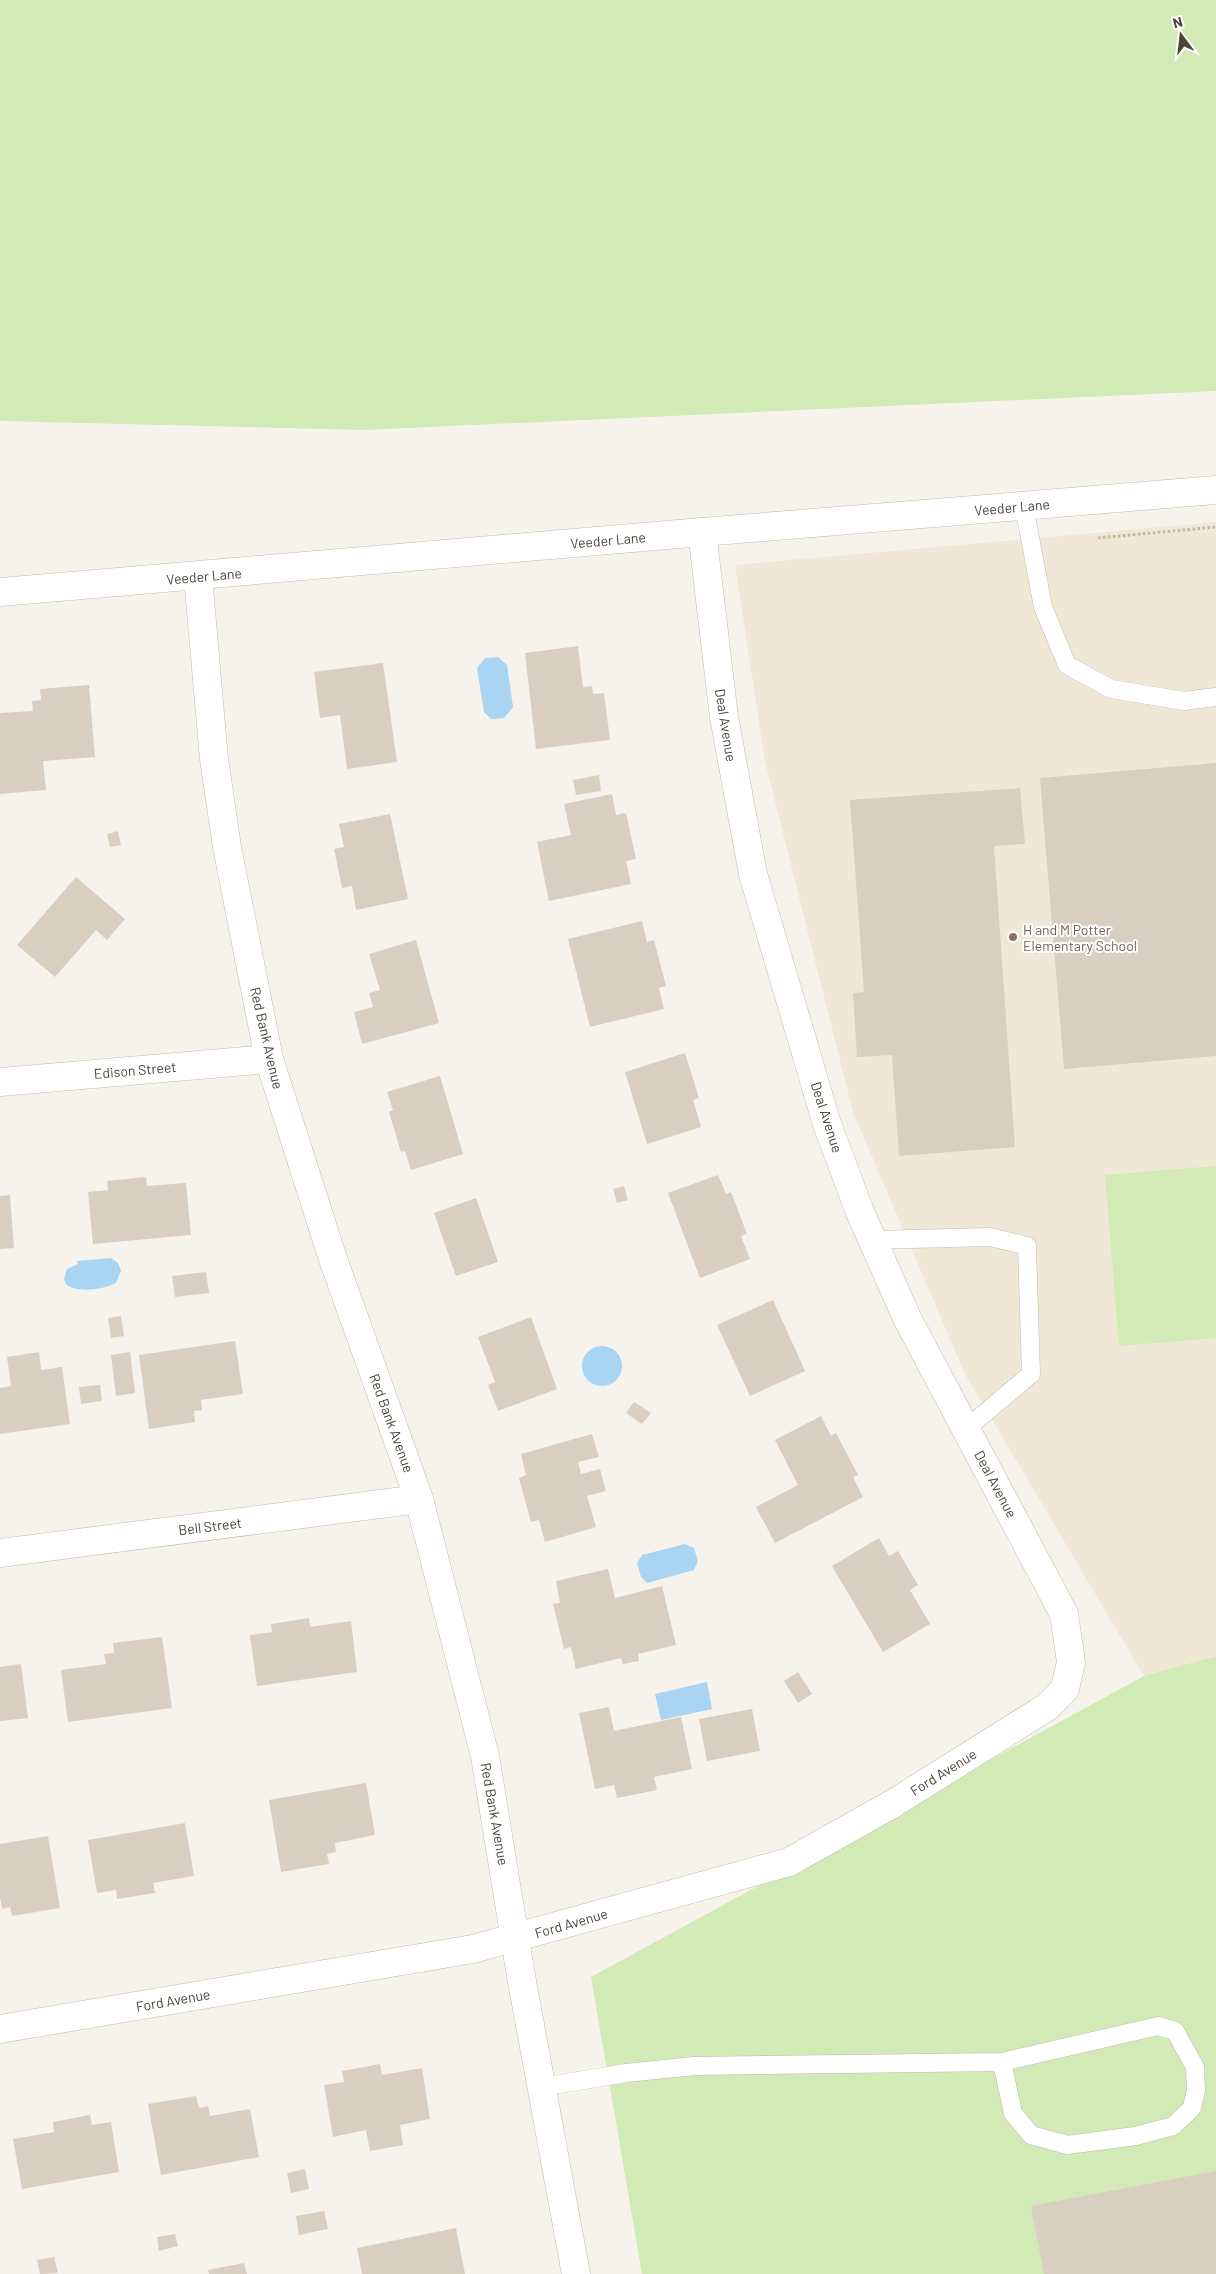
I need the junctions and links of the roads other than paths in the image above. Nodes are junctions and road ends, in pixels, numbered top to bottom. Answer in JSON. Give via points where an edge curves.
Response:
{"nodes":[{"id":1,"x":1216,"y":490,"type":"edge"},
{"id":2,"x":1024,"y":506,"type":"junction"},
{"id":3,"x":702,"y":532,"type":"junction"},
{"id":4,"x":198,"y":577,"type":"junction"},
{"id":5,"x":0,"y":592,"type":"edge"},
{"id":6,"x":1216,"y":697,"type":"edge"},
{"id":7,"x":269,"y":1059,"type":"junction"},
{"id":8,"x":0,"y":1082,"type":"edge"},
{"id":9,"x":872,"y":1240,"type":"junction"},
{"id":10,"x":966,"y":1429,"type":"junction"},
{"id":11,"x":419,"y":1499,"type":"junction"},
{"id":12,"x":0,"y":1553,"type":"edge"},
{"id":13,"x":1071,"y":1662,"type":"joint"},
{"id":14,"x":515,"y":1939,"type":"junction"},
{"id":15,"x":0,"y":2029,"type":"edge"},
{"id":16,"x":1002,"y":2062,"type":"junction"},
{"id":17,"x":542,"y":2087,"type":"junction"},
{"id":18,"x":576,"y":2274,"type":"edge"}],
"edges":[{"from":1,"to":2,"type":"street","name":"Veeder Lane"},
{"from":2,"to":3,"type":"street","name":"Veeder Lane"},
{"from":2,"to":6,"type":"lane","via":[[1043,607],[1067,665],[1111,689],[1184,701]]},
{"from":3,"to":4,"type":"street","name":"Veeder Lane"},
{"from":3,"to":9,"type":"street","name":"Deal Avenue","via":[[724,717],[753,874],[827,1124]]},
{"from":4,"to":5,"type":"street","name":"Veeder Lane"},
{"from":4,"to":7,"type":"street","name":"Red Bank Avenue","via":[[214,759],[227,847]]},
{"from":7,"to":8,"type":"street","name":"Edison Street"},
{"from":7,"to":11,"type":"street","name":"Red Bank Avenue","via":[[333,1259]]},
{"from":9,"to":10,"type":"street","name":"Deal Avenue","via":[[908,1318]]},
{"from":9,"to":10,"type":"lane","via":[[990,1238],[1027,1246],[1031,1374]]},
{"from":10,"to":13,"type":"street","name":"Deal Avenue","via":[[1064,1614]]},
{"from":11,"to":12,"type":"street","name":"Bell Street"},
{"from":11,"to":14,"type":"street","name":"Red Bank Avenue","via":[[485,1756]]},
{"from":13,"to":14,"type":"street","name":"Ford Avenue","via":[[1065,1689],[1047,1707],[894,1803],[789,1862]]},
{"from":14,"to":15,"type":"street","name":"Ford Avenue"},
{"from":14,"to":17,"type":"street","name":"Red Bank Avenue"},
{"from":16,"to":16,"type":"lane","via":[[1014,2113],[1031,2135],[1067,2144],[1136,2136],[1173,2126],[1192,2108],[1196,2090],[1195,2067],[1183,2042],[1175,2031],[1158,2026]]},
{"from":16,"to":17,"type":"lane","via":[[694,2066]]},
{"from":17,"to":18,"type":"street","name":"Red Bank Avenue"}]}
